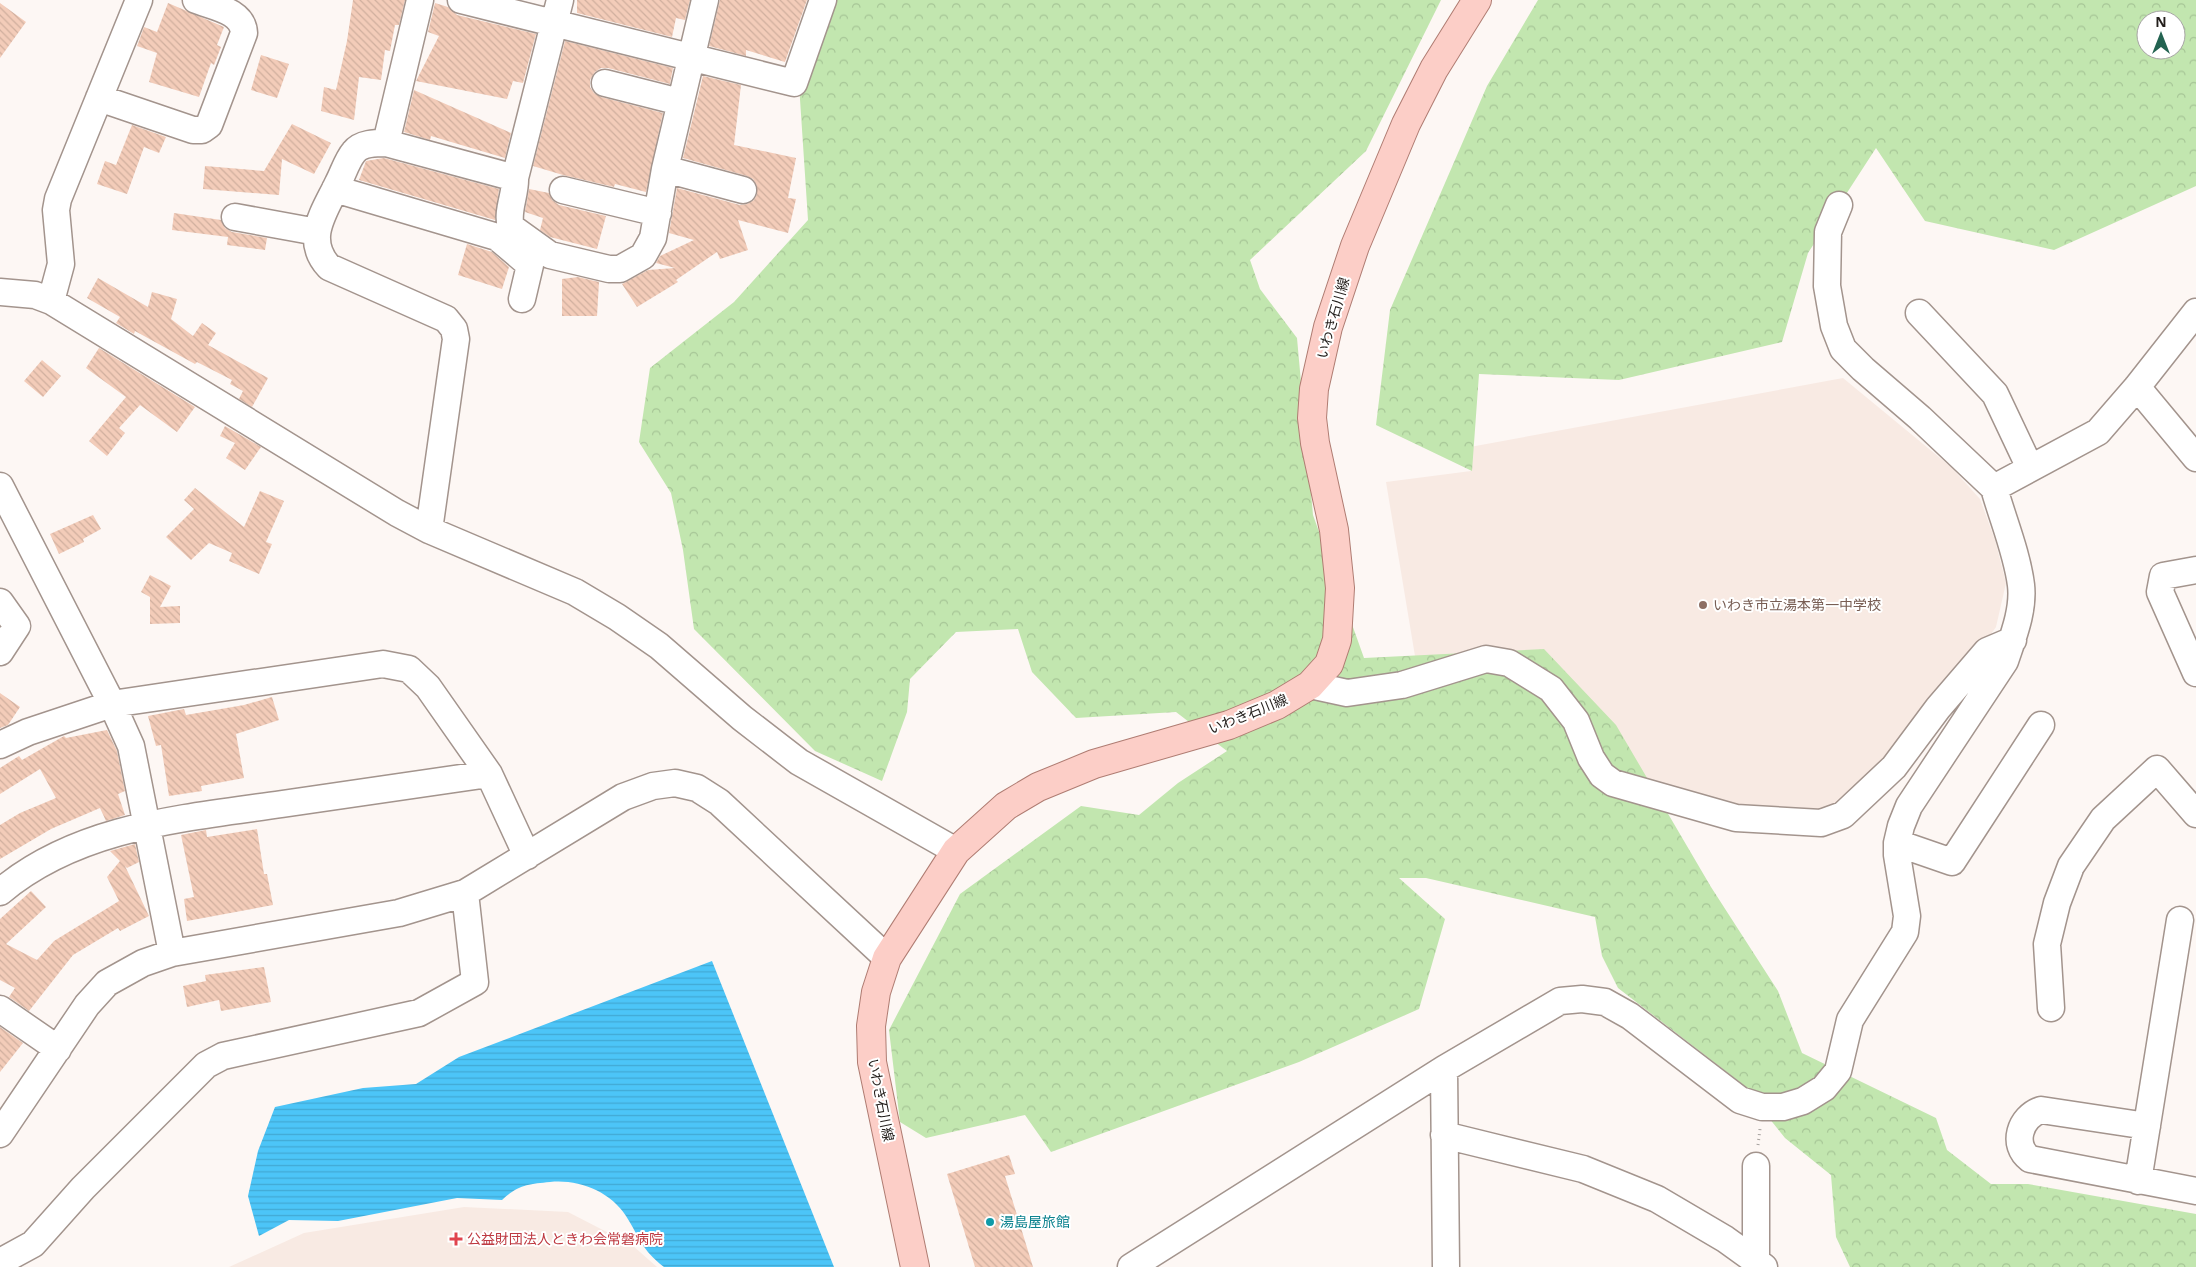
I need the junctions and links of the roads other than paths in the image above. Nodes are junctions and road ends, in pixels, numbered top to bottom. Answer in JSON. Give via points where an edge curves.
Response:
{"nodes":[{"id":1,"x":139,"y":0,"type":"edge"},
{"id":2,"x":196,"y":0,"type":"edge"},
{"id":3,"x":420,"y":0,"type":"edge"},
{"id":4,"x":461,"y":0,"type":"edge"},
{"id":5,"x":705,"y":0,"type":"edge"},
{"id":6,"x":823,"y":0,"type":"edge"},
{"id":7,"x":1477,"y":0,"type":"edge"},
{"id":8,"x":557,"y":12,"type":"edge"},
{"id":9,"x":691,"y":57,"type":"junction"},
{"id":10,"x":605,"y":83,"type":"dead end"},
{"id":11,"x":99,"y":98,"type":"junction"},
{"id":12,"x":680,"y":102,"type":"junction"},
{"id":13,"x":386,"y":143,"type":"junction"},
{"id":14,"x":664,"y":169,"type":"junction"},
{"id":15,"x":515,"y":178,"type":"junction"},
{"id":16,"x":336,"y":189,"type":"junction"},
{"id":17,"x":563,"y":190,"type":"dead end"},
{"id":18,"x":743,"y":190,"type":"dead end"},
{"id":19,"x":1839,"y":205,"type":"dead end"},
{"id":20,"x":658,"y":213,"type":"junction"},
{"id":21,"x":235,"y":217,"type":"dead end"},
{"id":22,"x":317,"y":232,"type":"junction"},
{"id":23,"x":0,"y":292,"type":"edge"},
{"id":24,"x":522,"y":299,"type":"dead end"},
{"id":25,"x":51,"y":301,"type":"junction"},
{"id":26,"x":2196,"y":312,"type":"edge"},
{"id":27,"x":1919,"y":313,"type":"dead end"},
{"id":28,"x":2137,"y":386,"type":"junction"},
{"id":29,"x":2196,"y":458,"type":"edge"},
{"id":30,"x":2030,"y":468,"type":"junction"},
{"id":31,"x":0,"y":486,"type":"edge"},
{"id":32,"x":1994,"y":488,"type":"junction"},
{"id":33,"x":429,"y":530,"type":"junction"},
{"id":34,"x":2196,"y":570,"type":"edge"},
{"id":35,"x":0,"y":602,"type":"edge"},
{"id":36,"x":2013,"y":640,"type":"junction"},
{"id":37,"x":0,"y":652,"type":"edge"},
{"id":38,"x":2196,"y":673,"type":"edge"},
{"id":39,"x":1310,"y":685,"type":"junction"},
{"id":40,"x":112,"y":704,"type":"junction"},
{"id":41,"x":2041,"y":725,"type":"dead end"},
{"id":42,"x":0,"y":745,"type":"edge"},
{"id":43,"x":489,"y":774,"type":"junction"},
{"id":44,"x":2196,"y":814,"type":"edge"},
{"id":45,"x":148,"y":824,"type":"junction"},
{"id":46,"x":1896,"y":842,"type":"junction"},
{"id":47,"x":956,"y":851,"type":"junction"},
{"id":48,"x":528,"y":856,"type":"junction"},
{"id":49,"x":0,"y":892,"type":"edge"},
{"id":50,"x":465,"y":893,"type":"junction"},
{"id":51,"x":2180,"y":920,"type":"dead end"},
{"id":52,"x":172,"y":953,"type":"junction"},
{"id":53,"x":887,"y":958,"type":"junction"},
{"id":54,"x":2051,"y":1008,"type":"dead end"},
{"id":55,"x":0,"y":1009,"type":"edge"},
{"id":56,"x":58,"y":1049,"type":"junction"},
{"id":57,"x":1444,"y":1069,"type":"junction"},
{"id":58,"x":2147,"y":1126,"type":"junction"},
{"id":59,"x":0,"y":1134,"type":"edge"},
{"id":60,"x":1444,"y":1135,"type":"junction"},
{"id":61,"x":1756,"y":1166,"type":"road end"},
{"id":62,"x":2138,"y":1181,"type":"junction"},
{"id":63,"x":2196,"y":1191,"type":"edge"},
{"id":64,"x":0,"y":1262,"type":"edge"},
{"id":65,"x":1760,"y":1264,"type":"edge"},
{"id":66,"x":915,"y":1267,"type":"edge"},
{"id":67,"x":1131,"y":1267,"type":"edge"},
{"id":68,"x":1446,"y":1267,"type":"edge"}],
"edges":[{"from":1,"to":11,"type":"street"},
{"from":2,"to":11,"type":"street","via":[[237,16],[244,24],[244,33],[209,125],[202,130],[193,130]]},
{"from":3,"to":13,"type":"street"},
{"from":4,"to":8,"type":"street"},
{"from":5,"to":9,"type":"street"},
{"from":6,"to":9,"type":"street","via":[[794,83]]},
{"from":7,"to":39,"type":"main road","name":"いわき石川線","via":[[1434,69],[1406,124],[1355,246],[1328,327],[1314,389],[1312,418],[1334,530],[1340,588],[1338,640],[1329,664]]},
{"from":8,"to":9,"type":"street"},
{"from":8,"to":15,"type":"street"},
{"from":9,"to":12,"type":"street"},
{"from":10,"to":12,"type":"street"},
{"from":11,"to":25,"type":"street","via":[[56,210],[61,264]]},
{"from":12,"to":14,"type":"street"},
{"from":13,"to":15,"type":"street"},
{"from":13,"to":16,"type":"street","via":[[370,143],[354,151]]},
{"from":14,"to":18,"type":"street"},
{"from":14,"to":20,"type":"street"},
{"from":15,"to":20,"type":"street","via":[[516,190],[509,220],[511,227],[550,255],[620,269],[643,256],[654,238]]},
{"from":16,"to":22,"type":"street","via":[[318,223]]},
{"from":16,"to":24,"type":"street","via":[[497,237],[530,265]]},
{"from":17,"to":20,"type":"street"},
{"from":19,"to":32,"type":"street","via":[[1828,232],[1827,286],[1834,326],[1844,349]]},
{"from":21,"to":22,"type":"street"},
{"from":22,"to":33,"type":"street","via":[[319,256],[329,267],[446,319],[454,330],[456,339]]},
{"from":23,"to":25,"type":"street","via":[[35,295]]},
{"from":25,"to":33,"type":"street","via":[[397,514]]},
{"from":26,"to":28,"type":"street"},
{"from":27,"to":30,"type":"street","via":[[1994,394]]},
{"from":28,"to":29,"type":"street"},
{"from":28,"to":30,"type":"street","via":[[2098,432]]},
{"from":30,"to":32,"type":"street"},
{"from":31,"to":40,"type":"street"},
{"from":32,"to":36,"type":"street","via":[[2022,587]]},
{"from":33,"to":47,"type":"street","via":[[575,592],[617,617],[659,646],[799,762]]},
{"from":34,"to":38,"type":"street","via":[[2163,576],[2160,592]]},
{"from":35,"to":37,"type":"street","via":[[17,626]]},
{"from":36,"to":39,"type":"street","via":[[1987,651],[1938,708],[1894,767],[1843,815],[1821,823],[1736,818],[1613,783],[1602,775],[1591,758],[1576,721],[1551,689],[1509,662],[1486,659],[1402,685],[1347,694]]},
{"from":36,"to":46,"type":"street","via":[[2005,660],[1909,806]]},
{"from":39,"to":47,"type":"main road","name":"いわき石川線","via":[[1277,705],[1229,725],[1094,764],[1038,787],[1006,806]]},
{"from":40,"to":42,"type":"street","via":[[28,732]]},
{"from":40,"to":43,"type":"street","via":[[383,664],[409,669],[428,687]]},
{"from":40,"to":45,"type":"street","via":[[131,746]]},
{"from":41,"to":46,"type":"street","via":[[1952,862]]},
{"from":43,"to":45,"type":"street"},
{"from":43,"to":48,"type":"street"},
{"from":44,"to":54,"type":"street","via":[[2157,769],[2103,819],[2071,866],[2057,903],[2047,944]]},
{"from":45,"to":49,"type":"street","via":[[75,847],[21,874]]},
{"from":45,"to":52,"type":"street"},
{"from":46,"to":57,"type":"street","via":[[1907,916],[1905,932],[1850,1020],[1838,1071],[1824,1088],[1803,1101],[1783,1107],[1762,1108],[1740,1100],[1630,1016],[1605,1002],[1582,999],[1560,1001]]},
{"from":47,"to":53,"type":"main road","name":"いわき石川線"},
{"from":48,"to":50,"type":"street"},
{"from":48,"to":53,"type":"street","via":[[623,797],[654,786],[675,783],[697,788],[719,802]]},
{"from":50,"to":52,"type":"street","via":[[399,913]]},
{"from":50,"to":64,"type":"street","via":[[475,982],[419,1013],[223,1056],[206,1065],[83,1188],[33,1244]]},
{"from":51,"to":58,"type":"street"},
{"from":52,"to":56,"type":"street","via":[[143,963],[107,983],[87,1005]]},
{"from":53,"to":66,"type":"main road","name":"いわき石川線","via":[[876,992],[871,1026],[872,1062]]},
{"from":55,"to":56,"type":"street"},
{"from":56,"to":59,"type":"street"},
{"from":57,"to":60,"type":"street"},
{"from":57,"to":67,"type":"street"},
{"from":58,"to":62,"type":"street"},
{"from":58,"to":62,"type":"street","via":[[2041,1110],[2032,1113],[2025,1122],[2018,1142],[2021,1153],[2030,1160]]},
{"from":60,"to":65,"type":"street","via":[[1582,1169],[1657,1200]]},
{"from":60,"to":68,"type":"street"},
{"from":61,"to":65,"type":"street"},
{"from":62,"to":63,"type":"street"}]}
